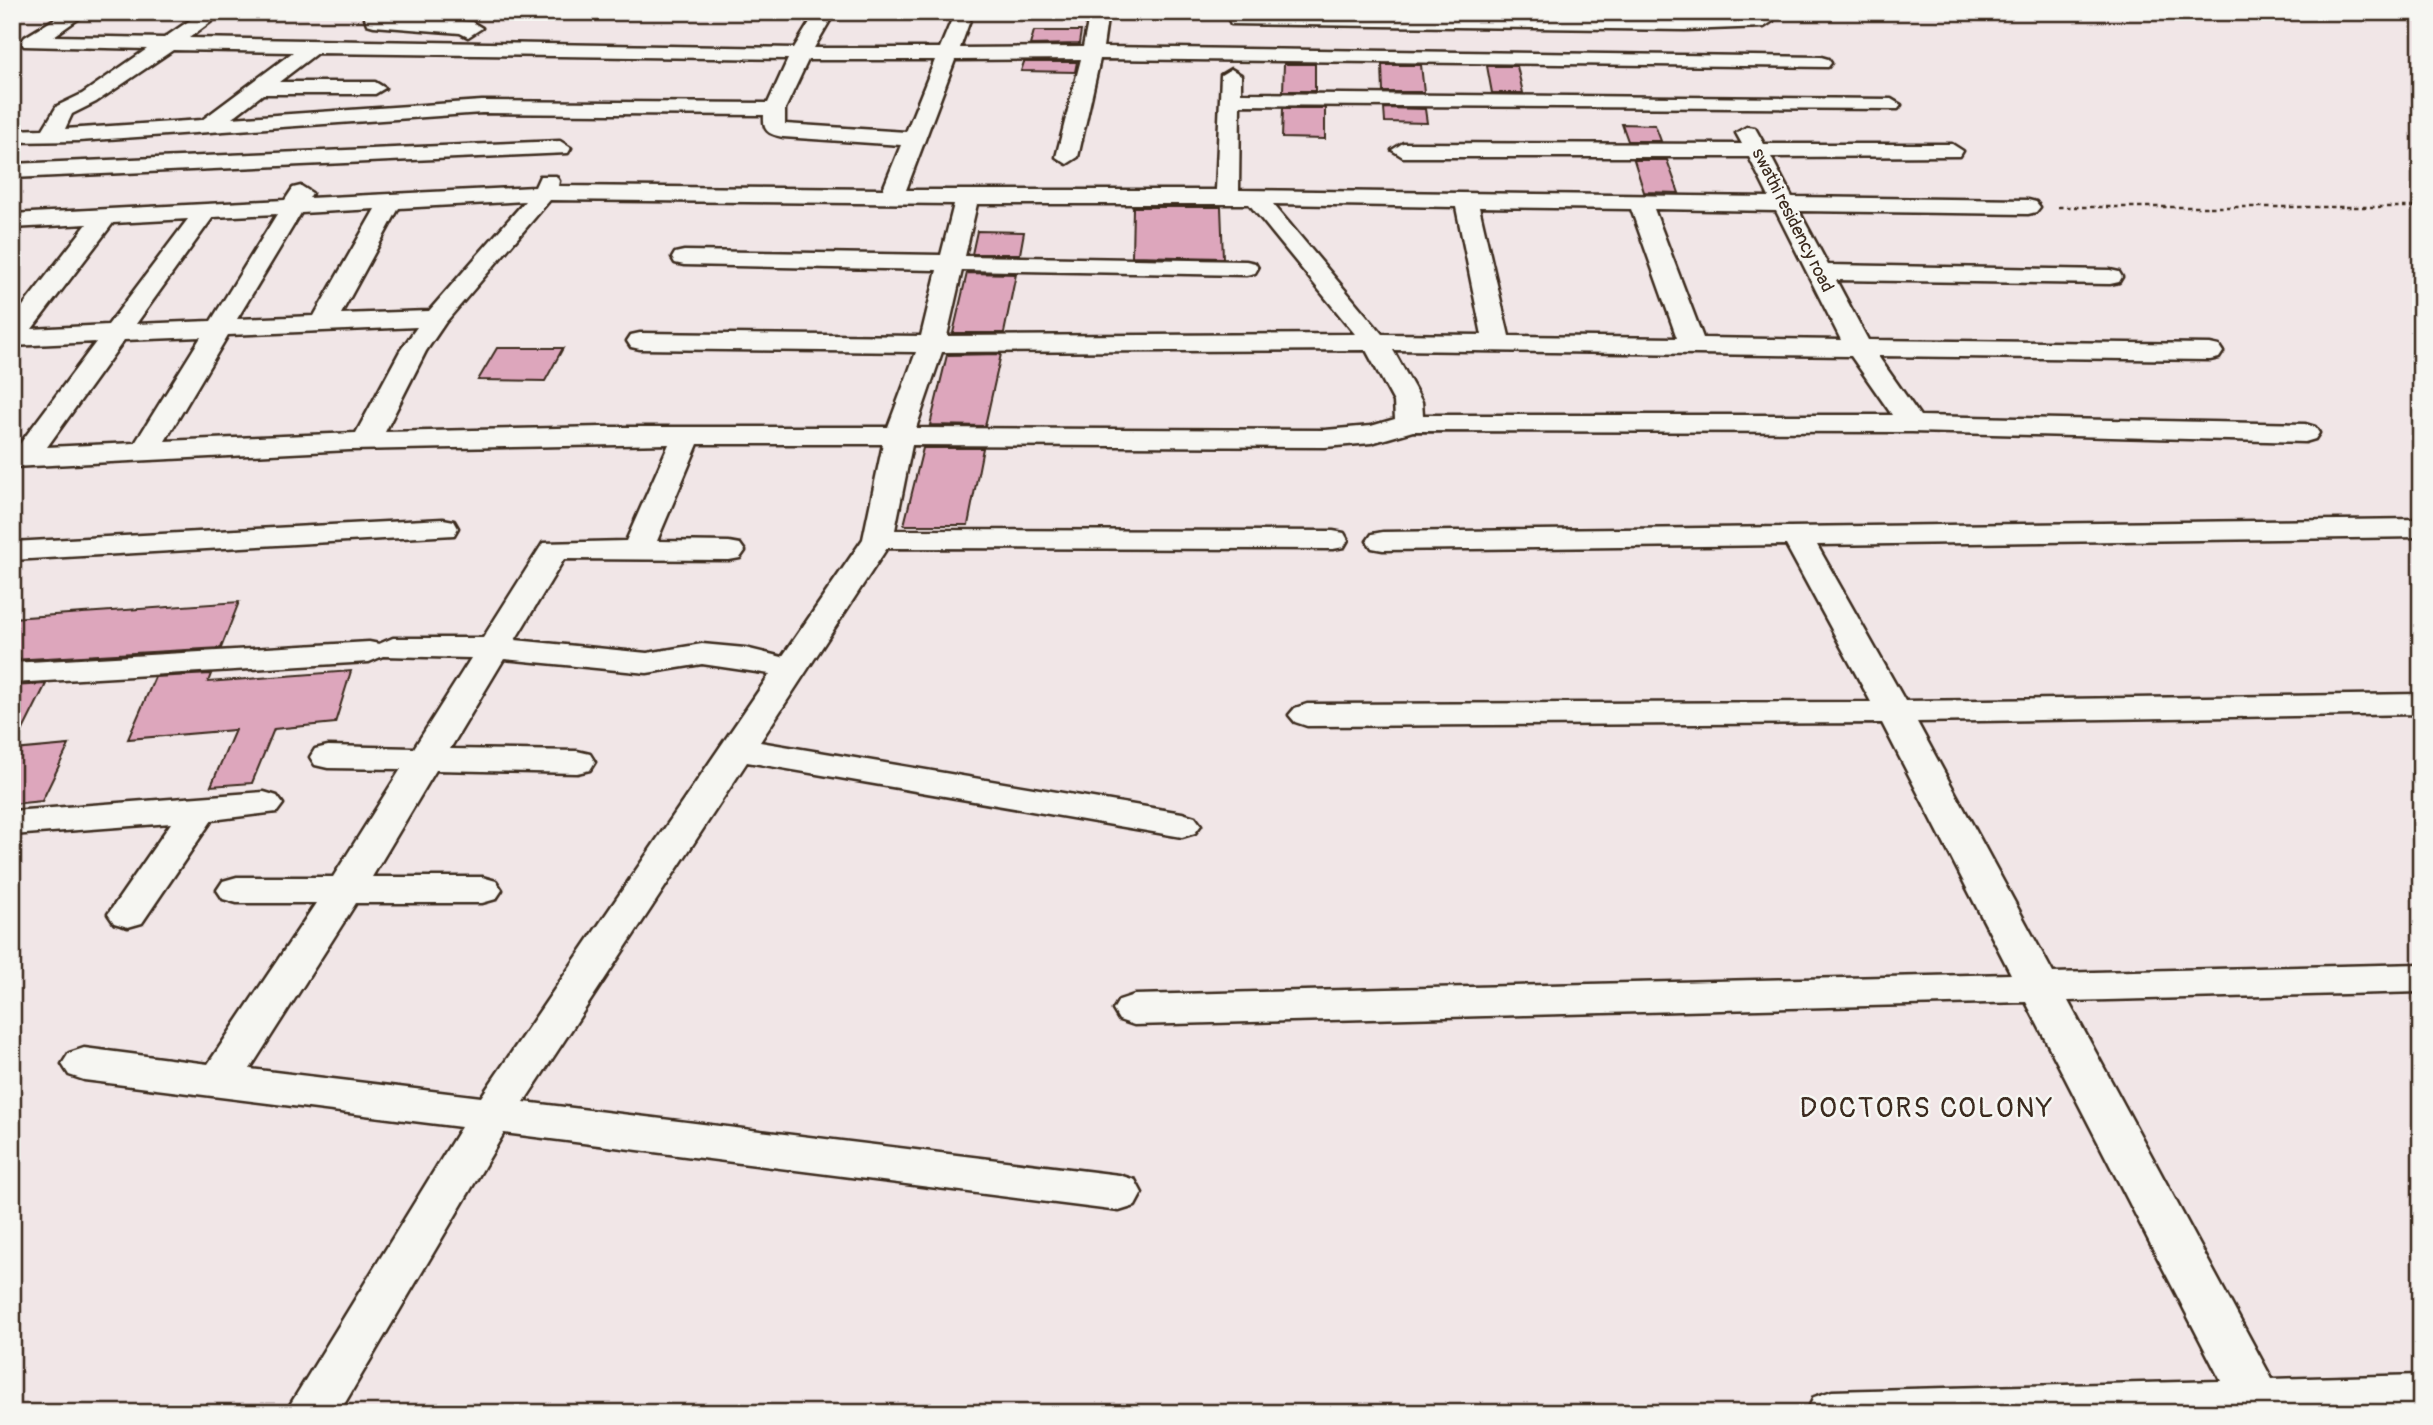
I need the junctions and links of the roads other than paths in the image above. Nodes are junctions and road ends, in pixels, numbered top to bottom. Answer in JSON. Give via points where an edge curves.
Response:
{"nodes":[{"id":1,"x":79,"y":12,"type":"edge"},
{"id":2,"x":215,"y":12,"type":"edge"},
{"id":3,"x":372,"y":12,"type":"edge"},
{"id":4,"x":826,"y":12,"type":"edge"},
{"id":5,"x":964,"y":12,"type":"edge"},
{"id":6,"x":1099,"y":12,"type":"edge"},
{"id":7,"x":1239,"y":16,"type":"edge"},
{"id":8,"x":1425,"y":17,"type":"edge"},
{"id":9,"x":1682,"y":18,"type":"edge"},
{"id":10,"x":1764,"y":21,"type":"dead end"},
{"id":11,"x":28,"y":33,"type":"junction"},
{"id":12,"x":168,"y":44,"type":"junction"},
{"id":13,"x":311,"y":48,"type":"junction"},
{"id":14,"x":446,"y":49,"type":"junction"},
{"id":15,"x":1092,"y":52,"type":"junction"},
{"id":16,"x":801,"y":53,"type":"junction"},
{"id":17,"x":12,"y":54,"type":"edge"},
{"id":18,"x":950,"y":54,"type":"junction"},
{"id":19,"x":1232,"y":57,"type":"junction"},
{"id":20,"x":1706,"y":62,"type":"junction"},
{"id":21,"x":1821,"y":63,"type":"dead end"},
{"id":22,"x":257,"y":88,"type":"junction"},
{"id":23,"x":375,"y":88,"type":"dead end"},
{"id":24,"x":1230,"y":99,"type":"junction"},
{"id":25,"x":1729,"y":104,"type":"junction"},
{"id":26,"x":585,"y":106,"type":"junction"},
{"id":27,"x":1891,"y":106,"type":"dead end"},
{"id":28,"x":775,"y":109,"type":"junction"},
{"id":29,"x":362,"y":113,"type":"junction"},
{"id":30,"x":209,"y":125,"type":"junction"},
{"id":31,"x":51,"y":134,"type":"junction"},
{"id":32,"x":12,"y":135,"type":"edge"},
{"id":33,"x":79,"y":135,"type":"junction"},
{"id":34,"x":914,"y":139,"type":"junction"},
{"id":35,"x":560,"y":148,"type":"junction"},
{"id":36,"x":1403,"y":150,"type":"dead end"},
{"id":37,"x":1758,"y":150,"type":"junction"},
{"id":38,"x":1952,"y":151,"type":"dead end"},
{"id":39,"x":1067,"y":157,"type":"dead end"},
{"id":40,"x":324,"y":158,"type":"junction"},
{"id":41,"x":44,"y":169,"type":"junction"},
{"id":42,"x":12,"y":171,"type":"edge"},
{"id":43,"x":544,"y":193,"type":"junction"},
{"id":44,"x":892,"y":196,"type":"junction"},
{"id":45,"x":967,"y":197,"type":"junction"},
{"id":46,"x":1227,"y":197,"type":"junction"},
{"id":47,"x":1255,"y":197,"type":"junction"},
{"id":48,"x":1466,"y":200,"type":"junction"},
{"id":49,"x":391,"y":201,"type":"junction"},
{"id":50,"x":1640,"y":202,"type":"junction"},
{"id":51,"x":1785,"y":204,"type":"junction"},
{"id":52,"x":12,"y":206,"type":"edge"},
{"id":53,"x":292,"y":207,"type":"junction"},
{"id":54,"x":2028,"y":207,"type":"road end"},
{"id":55,"x":206,"y":211,"type":"junction"},
{"id":56,"x":105,"y":217,"type":"junction"},
{"id":57,"x":12,"y":221,"type":"edge"},
{"id":58,"x":684,"y":258,"type":"dead end"},
{"id":59,"x":951,"y":264,"type":"junction"},
{"id":60,"x":1245,"y":268,"type":"dead end"},
{"id":61,"x":1820,"y":272,"type":"junction"},
{"id":62,"x":2110,"y":276,"type":"dead end"},
{"id":63,"x":436,"y":318,"type":"junction"},
{"id":64,"x":323,"y":323,"type":"junction"},
{"id":65,"x":221,"y":328,"type":"junction"},
{"id":66,"x":117,"y":332,"type":"junction"},
{"id":67,"x":12,"y":338,"type":"edge"},
{"id":68,"x":640,"y":341,"type":"dead end"},
{"id":69,"x":1375,"y":342,"type":"junction"},
{"id":70,"x":1497,"y":343,"type":"junction"},
{"id":71,"x":932,"y":344,"type":"junction"},
{"id":72,"x":1693,"y":346,"type":"junction"},
{"id":73,"x":1859,"y":348,"type":"junction"},
{"id":74,"x":2210,"y":352,"type":"dead end"},
{"id":75,"x":1409,"y":424,"type":"junction"},
{"id":76,"x":1912,"y":425,"type":"junction"},
{"id":77,"x":2305,"y":433,"type":"dead end"},
{"id":78,"x":687,"y":435,"type":"junction"},
{"id":79,"x":899,"y":436,"type":"junction"},
{"id":80,"x":366,"y":441,"type":"junction"},
{"id":81,"x":145,"y":450,"type":"junction"},
{"id":82,"x":19,"y":457,"type":"edge"},
{"id":83,"x":2421,"y":527,"type":"edge"},
{"id":84,"x":443,"y":528,"type":"dead end"},
{"id":85,"x":1798,"y":538,"type":"junction"},
{"id":86,"x":878,"y":539,"type":"junction"},
{"id":87,"x":1333,"y":540,"type":"dead end"},
{"id":88,"x":1383,"y":541,"type":"dead end"},
{"id":89,"x":637,"y":551,"type":"junction"},
{"id":90,"x":729,"y":551,"type":"dead end"},
{"id":91,"x":16,"y":556,"type":"edge"},
{"id":92,"x":494,"y":649,"type":"junction"},
{"id":93,"x":791,"y":669,"type":"junction"},
{"id":94,"x":12,"y":673,"type":"edge"},
{"id":95,"x":2421,"y":704,"type":"edge"},
{"id":96,"x":1894,"y":712,"type":"junction"},
{"id":97,"x":1307,"y":715,"type":"dead end"},
{"id":98,"x":737,"y":749,"type":"junction"},
{"id":99,"x":328,"y":757,"type":"dead end"},
{"id":100,"x":425,"y":759,"type":"junction"},
{"id":101,"x":577,"y":762,"type":"dead end"},
{"id":102,"x":264,"y":804,"type":"dead end"},
{"id":103,"x":200,"y":809,"type":"junction"},
{"id":104,"x":12,"y":823,"type":"edge"},
{"id":105,"x":1181,"y":825,"type":"dead end"},
{"id":106,"x":345,"y":889,"type":"junction"},
{"id":107,"x":237,"y":890,"type":"dead end"},
{"id":108,"x":482,"y":890,"type":"dead end"},
{"id":109,"x":128,"y":914,"type":"dead end"},
{"id":110,"x":2421,"y":978,"type":"edge"},
{"id":111,"x":2037,"y":988,"type":"junction"},
{"id":112,"x":1134,"y":1010,"type":"dead end"},
{"id":113,"x":84,"y":1064,"type":"dead end"},
{"id":114,"x":219,"y":1081,"type":"junction"},
{"id":115,"x":492,"y":1115,"type":"junction"},
{"id":116,"x":1119,"y":1193,"type":"dead end"},
{"id":117,"x":2421,"y":1397,"type":"edge"},
{"id":118,"x":319,"y":1406,"type":"edge"},
{"id":119,"x":2262,"y":1408,"type":"edge"},
{"id":120,"x":1832,"y":1413,"type":"edge"}],
"edges":[{"from":1,"to":11,"type":"street","via":[[60,24]]},
{"from":2,"to":12,"type":"street"},
{"from":3,"to":14,"type":"street","via":[[374,20],[472,28]]},
{"from":4,"to":16,"type":"street"},
{"from":5,"to":18,"type":"street"},
{"from":6,"to":15,"type":"street"},
{"from":7,"to":8,"type":"street"},
{"from":7,"to":19,"type":"street"},
{"from":8,"to":9,"type":"street"},
{"from":9,"to":10,"type":"street"},
{"from":9,"to":20,"type":"street","name":"swathi residency road"},
{"from":11,"to":12,"type":"street"},
{"from":11,"to":17,"type":"street"},
{"from":12,"to":13,"type":"street"},
{"from":12,"to":31,"type":"street","via":[[64,110]]},
{"from":13,"to":14,"type":"street"},
{"from":13,"to":22,"type":"street"},
{"from":14,"to":16,"type":"street"},
{"from":15,"to":18,"type":"street"},
{"from":15,"to":19,"type":"street"},
{"from":15,"to":39,"type":"street"},
{"from":16,"to":18,"type":"street"},
{"from":16,"to":28,"type":"street"},
{"from":18,"to":34,"type":"street"},
{"from":19,"to":20,"type":"street"},
{"from":19,"to":24,"type":"street"},
{"from":20,"to":21,"type":"street"},
{"from":20,"to":25,"type":"street","name":"swathi residency road"},
{"from":22,"to":23,"type":"street"},
{"from":22,"to":30,"type":"street"},
{"from":24,"to":25,"type":"street"},
{"from":24,"to":46,"type":"street"},
{"from":25,"to":27,"type":"street"},
{"from":25,"to":37,"type":"street","name":"swathi residency road"},
{"from":26,"to":28,"type":"street"},
{"from":26,"to":29,"type":"street"},
{"from":26,"to":35,"type":"street"},
{"from":28,"to":34,"type":"street","via":[[774,127],[783,131]]},
{"from":29,"to":30,"type":"street"},
{"from":29,"to":40,"type":"street"},
{"from":30,"to":33,"type":"street"},
{"from":31,"to":32,"type":"street"},
{"from":31,"to":33,"type":"street"},
{"from":33,"to":41,"type":"street"},
{"from":34,"to":44,"type":"street"},
{"from":35,"to":40,"type":"street"},
{"from":35,"to":43,"type":"street"},
{"from":36,"to":37,"type":"street"},
{"from":37,"to":38,"type":"street"},
{"from":37,"to":51,"type":"street","name":"swathi residency road"},
{"from":40,"to":41,"type":"street"},
{"from":40,"to":53,"type":"street"},
{"from":41,"to":42,"type":"street"},
{"from":41,"to":52,"type":"street"},
{"from":43,"to":44,"type":"street"},
{"from":43,"to":49,"type":"street"},
{"from":43,"to":63,"type":"street"},
{"from":44,"to":45,"type":"street"},
{"from":45,"to":46,"type":"street"},
{"from":45,"to":59,"type":"street"},
{"from":46,"to":47,"type":"street"},
{"from":47,"to":48,"type":"street"},
{"from":47,"to":69,"type":"street"},
{"from":48,"to":50,"type":"street"},
{"from":48,"to":70,"type":"street"},
{"from":49,"to":53,"type":"street"},
{"from":49,"to":64,"type":"street"},
{"from":50,"to":51,"type":"street"},
{"from":50,"to":72,"type":"street"},
{"from":51,"to":54,"type":"street"},
{"from":51,"to":61,"type":"street","name":"swathi residency road"},
{"from":53,"to":55,"type":"street"},
{"from":53,"to":65,"type":"street"},
{"from":55,"to":56,"type":"street"},
{"from":55,"to":66,"type":"street"},
{"from":56,"to":57,"type":"street"},
{"from":56,"to":67,"type":"street"},
{"from":58,"to":59,"type":"street"},
{"from":59,"to":60,"type":"street"},
{"from":59,"to":71,"type":"street"},
{"from":61,"to":62,"type":"street"},
{"from":61,"to":73,"type":"street","name":"swathi residency road"},
{"from":63,"to":64,"type":"street"},
{"from":63,"to":80,"type":"street","via":[[413,351]]},
{"from":64,"to":65,"type":"street"},
{"from":65,"to":66,"type":"street"},
{"from":65,"to":81,"type":"street"},
{"from":66,"to":67,"type":"street"},
{"from":66,"to":82,"type":"street"},
{"from":68,"to":71,"type":"street"},
{"from":69,"to":70,"type":"street"},
{"from":69,"to":71,"type":"street"},
{"from":69,"to":75,"type":"street","via":[[1408,402]]},
{"from":70,"to":72,"type":"street"},
{"from":71,"to":79,"type":"street"},
{"from":72,"to":73,"type":"street"},
{"from":73,"to":74,"type":"street"},
{"from":73,"to":76,"type":"street","name":"swathi residency road"},
{"from":75,"to":76,"type":"street"},
{"from":75,"to":79,"type":"street","via":[[1396,430],[1342,436]]},
{"from":76,"to":77,"type":"street"},
{"from":78,"to":79,"type":"street"},
{"from":78,"to":80,"type":"street"},
{"from":78,"to":89,"type":"street"},
{"from":79,"to":86,"type":"street"},
{"from":80,"to":81,"type":"street"},
{"from":81,"to":82,"type":"street"},
{"from":83,"to":85,"type":"street"},
{"from":84,"to":91,"type":"street"},
{"from":85,"to":88,"type":"street"},
{"from":85,"to":96,"type":"street"},
{"from":86,"to":87,"type":"street"},
{"from":86,"to":93,"type":"street"},
{"from":89,"to":90,"type":"street"},
{"from":89,"to":92,"type":"street","via":[[554,550]]},
{"from":92,"to":93,"type":"street","via":[[647,663],[702,654]]},
{"from":92,"to":94,"type":"street","via":[[381,650]]},
{"from":92,"to":100,"type":"street"},
{"from":93,"to":98,"type":"street"},
{"from":95,"to":96,"type":"street"},
{"from":96,"to":97,"type":"street"},
{"from":96,"to":111,"type":"street"},
{"from":98,"to":105,"type":"street"},
{"from":98,"to":115,"type":"street"},
{"from":99,"to":100,"type":"street"},
{"from":100,"to":101,"type":"street"},
{"from":100,"to":106,"type":"street"},
{"from":102,"to":103,"type":"street"},
{"from":103,"to":104,"type":"street"},
{"from":103,"to":109,"type":"street"},
{"from":106,"to":107,"type":"street"},
{"from":106,"to":108,"type":"street"},
{"from":106,"to":114,"type":"street"},
{"from":110,"to":111,"type":"street"},
{"from":111,"to":112,"type":"street"},
{"from":111,"to":119,"type":"street"},
{"from":113,"to":114,"type":"street"},
{"from":114,"to":115,"type":"street"},
{"from":115,"to":116,"type":"street"},
{"from":115,"to":118,"type":"street"},
{"from":117,"to":119,"type":"street"},
{"from":119,"to":120,"type":"street"}]}
